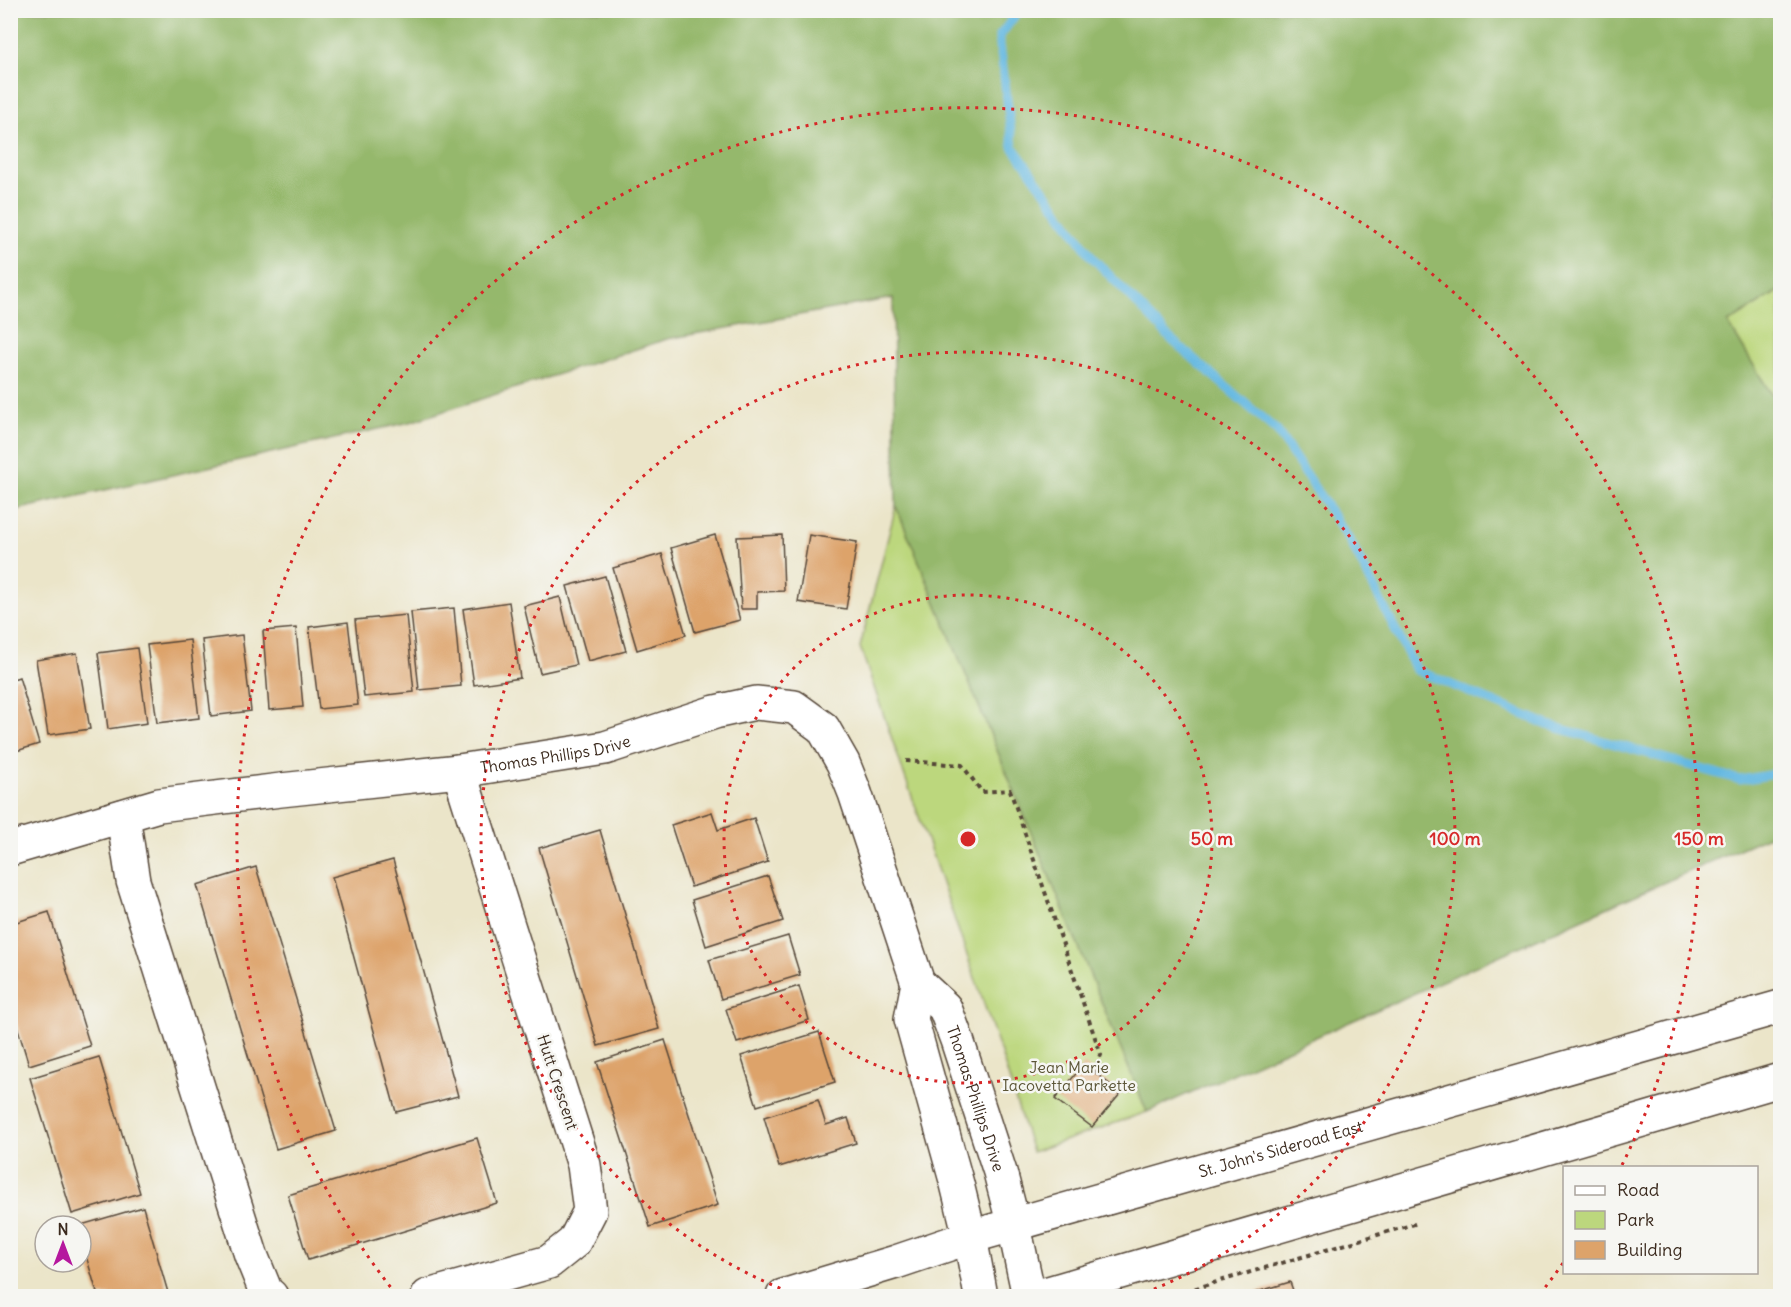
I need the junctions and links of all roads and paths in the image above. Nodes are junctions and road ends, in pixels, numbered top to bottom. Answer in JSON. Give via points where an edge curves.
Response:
{"nodes":[{"id":1,"x":906,"y":760,"type":"dead end"},
{"id":2,"x":459,"y":771,"type":"junction"},
{"id":3,"x":123,"y":816,"type":"junction"},
{"id":4,"x":10,"y":849,"type":"edge"},
{"id":5,"x":918,"y":983,"type":"junction"},
{"id":6,"x":1780,"y":1007,"type":"edge"},
{"id":7,"x":1094,"y":1072,"type":"dead end"},
{"id":8,"x":1780,"y":1080,"type":"edge"},
{"id":9,"x":1429,"y":1220,"type":"dead end"},
{"id":10,"x":1014,"y":1226,"type":"junction"},
{"id":11,"x":970,"y":1238,"type":"junction"},
{"id":12,"x":271,"y":1296,"type":"edge"},
{"id":13,"x":428,"y":1296,"type":"edge"},
{"id":14,"x":783,"y":1296,"type":"edge"},
{"id":15,"x":981,"y":1296,"type":"edge"},
{"id":16,"x":1029,"y":1296,"type":"edge"},
{"id":17,"x":1038,"y":1296,"type":"edge"},
{"id":18,"x":1169,"y":1296,"type":"edge"}],
"edges":[{"from":1,"to":7,"type":"path","via":[[962,765],[982,792],[1010,790],[1101,1055]]},
{"from":2,"to":3,"type":"street","name":"Thomas Phillips Drive","via":[[159,806]]},
{"from":2,"to":5,"type":"street","name":"Thomas Phillips Drive","via":[[605,748],[715,712],[756,703],[794,708],[823,728],[843,763]]},
{"from":2,"to":13,"type":"street","name":"Hutt Crescent","via":[[584,1165],[590,1211],[574,1242],[549,1262]]},
{"from":3,"to":4,"type":"street","name":"Thomas Phillips Drive"},
{"from":3,"to":12,"type":"street","via":[[133,881],[251,1255]]},
{"from":5,"to":10,"type":"street","name":"Thomas Phillips Drive","via":[[945,1008]]},
{"from":5,"to":11,"type":"street","name":"Thomas Phillips Drive","via":[[911,1019]]},
{"from":6,"to":10,"type":"street","name":"St. John's Sideroad East"},
{"from":8,"to":17,"type":"street"},
{"from":9,"to":18,"type":"path"},
{"from":10,"to":11,"type":"street","name":"St. John's Sideroad East"},
{"from":10,"to":16,"type":"street","name":"Thomas Phillips Drive"},
{"from":11,"to":14,"type":"street","name":"St. John's Sideroad East"},
{"from":11,"to":15,"type":"street","name":"Thomas Phillips Drive"}]}
